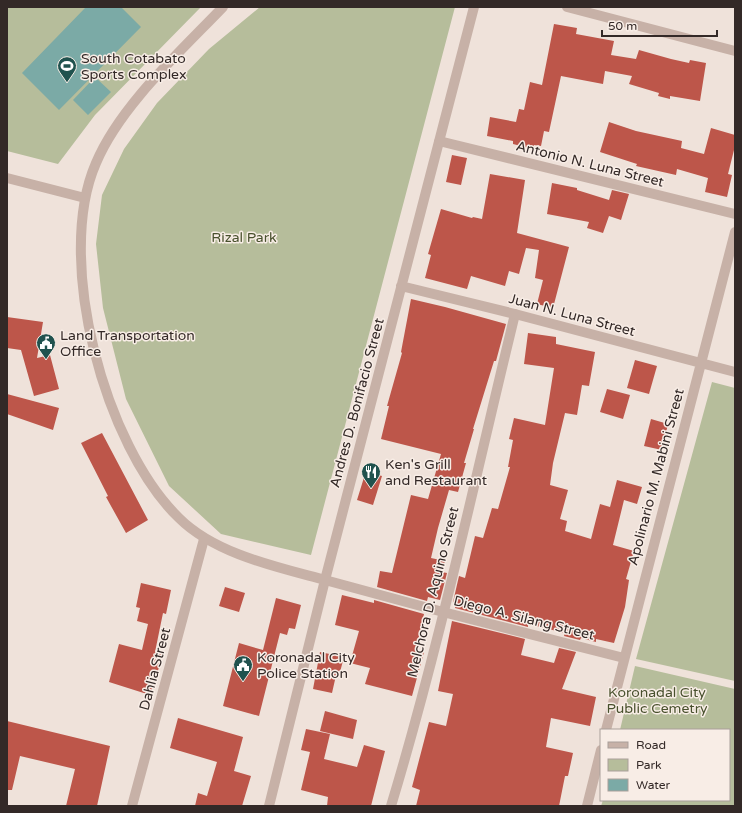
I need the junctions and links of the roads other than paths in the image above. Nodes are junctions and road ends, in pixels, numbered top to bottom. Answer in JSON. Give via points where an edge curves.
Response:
{"nodes":[{"id":1,"x":223,"y":7,"type":"edge"},
{"id":2,"x":474,"y":7,"type":"edge"},
{"id":3,"x":568,"y":7,"type":"edge"},
{"id":4,"x":735,"y":51,"type":"edge"},
{"id":5,"x":439,"y":141,"type":"junction"},
{"id":6,"x":7,"y":178,"type":"edge"},
{"id":7,"x":84,"y":198,"type":"junction"},
{"id":8,"x":735,"y":214,"type":"edge"},
{"id":9,"x":735,"y":232,"type":"edge"},
{"id":10,"x":401,"y":286,"type":"junction"},
{"id":11,"x":514,"y":314,"type":"junction"},
{"id":12,"x":700,"y":363,"type":"junction"},
{"id":13,"x":735,"y":372,"type":"edge"},
{"id":14,"x":204,"y":539,"type":"junction"},
{"id":15,"x":325,"y":580,"type":"junction"},
{"id":16,"x":443,"y":612,"type":"junction"},
{"id":17,"x":624,"y":658,"type":"junction"},
{"id":18,"x":606,"y":729,"type":"edge"},
{"id":19,"x":600,"y":754,"type":"edge"},
{"id":20,"x":132,"y":806,"type":"edge"},
{"id":21,"x":269,"y":806,"type":"edge"},
{"id":22,"x":391,"y":806,"type":"edge"},
{"id":23,"x":587,"y":806,"type":"edge"}],
"edges":[{"from":1,"to":7,"type":"street","name":"Diego A. Silang Street","via":[[146,89],[116,127],[96,162]]},
{"from":2,"to":5,"type":"street","name":"Andres D. Bonifacio Street"},
{"from":3,"to":4,"type":"street"},
{"from":5,"to":8,"type":"street","name":"Antonio N. Luna Street"},
{"from":5,"to":10,"type":"street","name":"Andres D. Bonifacio Street"},
{"from":6,"to":7,"type":"street"},
{"from":7,"to":14,"type":"street","name":"Diego A. Silang Street","via":[[80,241],[83,290],[94,349],[116,419],[135,459],[157,493],[179,519]]},
{"from":9,"to":12,"type":"street","name":"Apolinario M. Mabini Street"},
{"from":10,"to":11,"type":"street","name":"Juan N. Luna Street"},
{"from":10,"to":15,"type":"street","name":"Andres D. Bonifacio Street"},
{"from":11,"to":12,"type":"street","name":"Juan N. Luna Street"},
{"from":11,"to":16,"type":"street","name":"Melchora D. Aquino Street"},
{"from":12,"to":13,"type":"street","name":"Juan N. Luna Street"},
{"from":12,"to":17,"type":"street","name":"Apolinario M. Mabini Street"},
{"from":14,"to":15,"type":"street","name":"Diego A. Silang Street","via":[[246,556]]},
{"from":14,"to":20,"type":"street","name":"Dahlia Street"},
{"from":15,"to":16,"type":"street","name":"Diego A. Silang Street"},
{"from":15,"to":21,"type":"street","name":"Andres D. Bonifacio Street"},
{"from":16,"to":17,"type":"street","name":"Diego A. Silang Street"},
{"from":16,"to":22,"type":"street","name":"Melchora D. Aquino Street"},
{"from":17,"to":18,"type":"street","name":"Apolinario M. Mabini Street"},
{"from":19,"to":23,"type":"street"}]}
